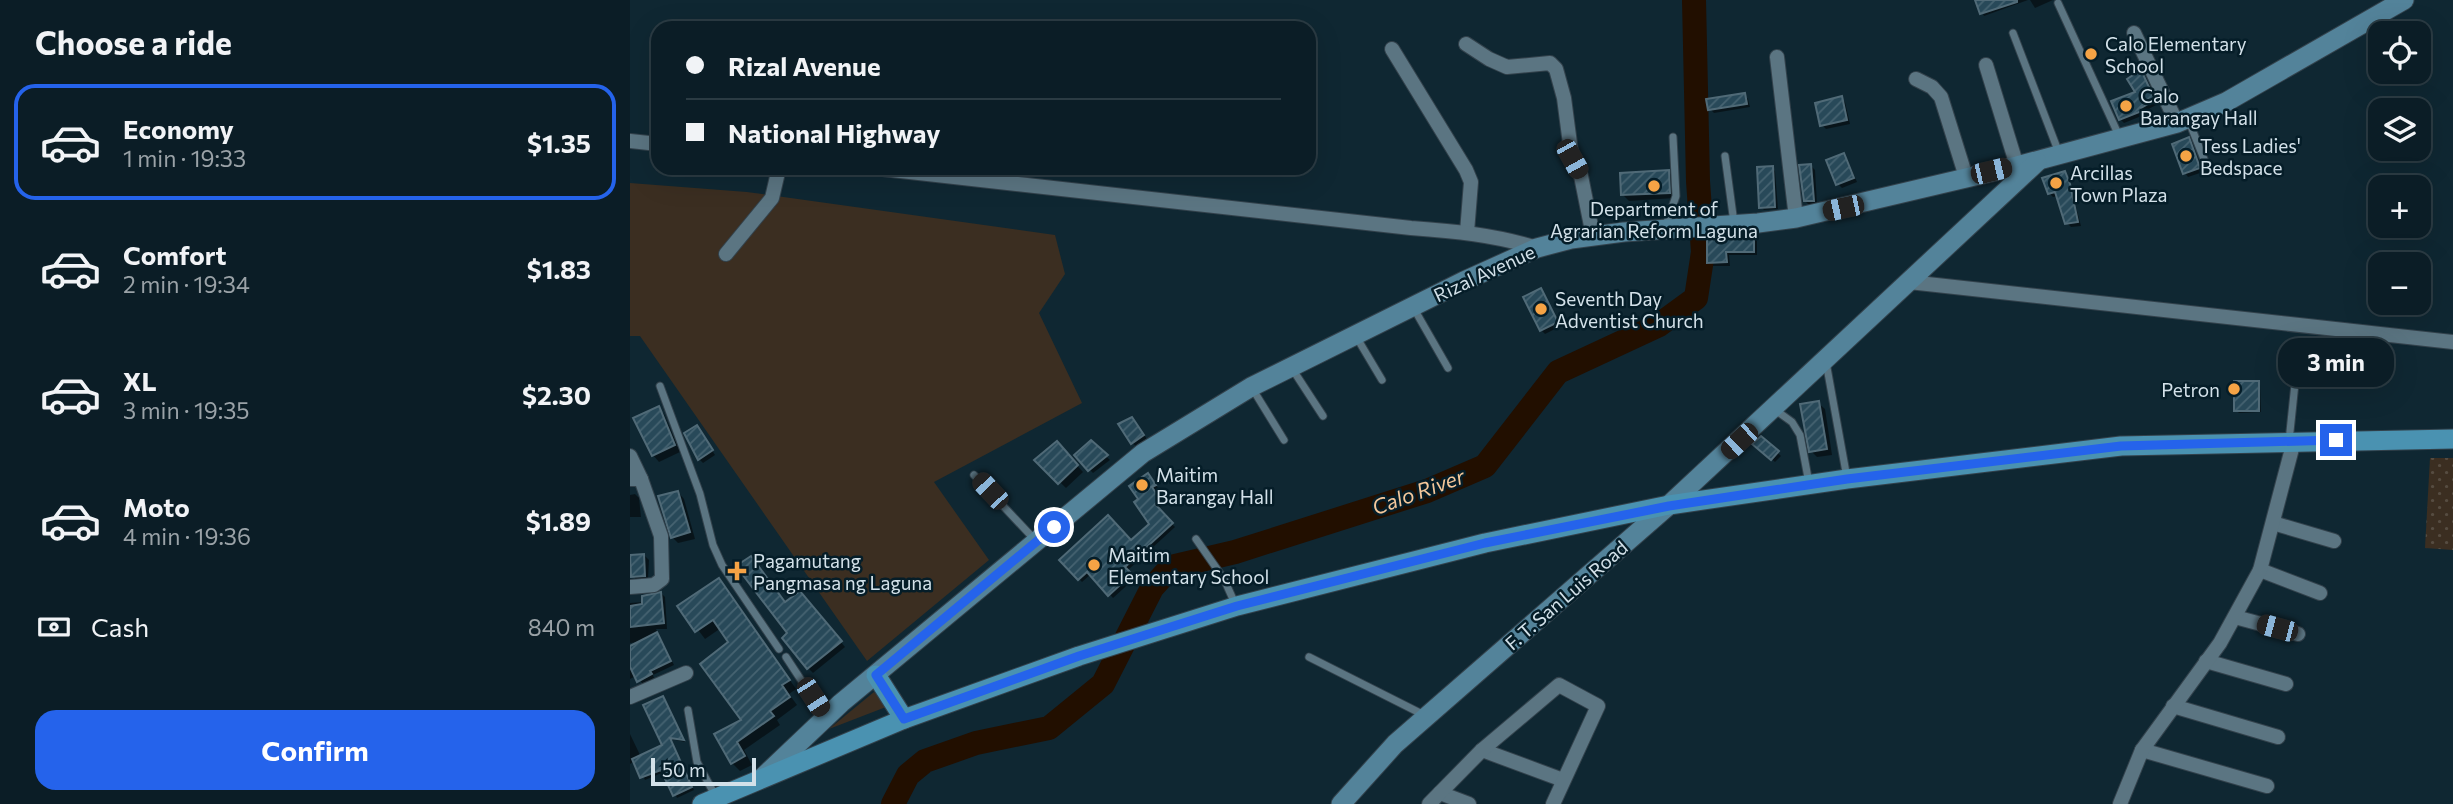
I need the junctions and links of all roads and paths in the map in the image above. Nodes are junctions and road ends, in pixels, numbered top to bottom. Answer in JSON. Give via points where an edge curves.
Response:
{"nodes":[{"id":1,"x":2404,"y":0,"type":"edge"},
{"id":2,"x":2058,"y":3,"type":"dead end"},
{"id":3,"x":2381,"y":6,"type":"edge"},
{"id":4,"x":2013,"y":33,"type":"dead end"},
{"id":5,"x":2134,"y":33,"type":"dead end"},
{"id":6,"x":1466,"y":44,"type":"dead end"},
{"id":7,"x":1392,"y":49,"type":"dead end"},
{"id":8,"x":1777,"y":57,"type":"dead end"},
{"id":9,"x":1986,"y":65,"type":"dead end"},
{"id":10,"x":1916,"y":79,"type":"dead end"},
{"id":11,"x":2182,"y":120,"type":"junction"},
{"id":12,"x":1673,"y":136,"type":"dead end"},
{"id":13,"x":2120,"y":139,"type":"junction"},
{"id":14,"x":630,"y":141,"type":"edge"},
{"id":15,"x":651,"y":143,"type":"edge"},
{"id":16,"x":1725,"y":156,"type":"dead end"},
{"id":17,"x":2050,"y":156,"type":"junction"},
{"id":18,"x":2206,"y":164,"type":"dead end"},
{"id":19,"x":2017,"y":166,"type":"junction"},
{"id":20,"x":777,"y":175,"type":"edge"},
{"id":21,"x":937,"y":175,"type":"edge"},
{"id":22,"x":1966,"y":177,"type":"junction"},
{"id":23,"x":1796,"y":218,"type":"junction"},
{"id":24,"x":1725,"y":225,"type":"junction"},
{"id":25,"x":1672,"y":228,"type":"junction"},
{"id":26,"x":1468,"y":232,"type":"junction"},
{"id":27,"x":1593,"y":236,"type":"junction"},
{"id":28,"x":1537,"y":248,"type":"junction"},
{"id":29,"x":726,"y":254,"type":"dead end"},
{"id":30,"x":1909,"y":282,"type":"junction"},
{"id":31,"x":1413,"y":306,"type":"junction"},
{"id":32,"x":1354,"y":335,"type":"junction"},
{"id":33,"x":2453,"y":342,"type":"edge"},
{"id":34,"x":1826,"y":359,"type":"junction"},
{"id":35,"x":2322,"y":365,"type":"dead end"},
{"id":36,"x":1291,"y":366,"type":"junction"},
{"id":37,"x":1448,"y":368,"type":"dead end"},
{"id":38,"x":1382,"y":380,"type":"dead end"},
{"id":39,"x":660,"y":386,"type":"dead end"},
{"id":40,"x":1251,"y":387,"type":"junction"},
{"id":41,"x":1773,"y":408,"type":"junction"},
{"id":42,"x":1323,"y":416,"type":"dead end"},
{"id":43,"x":2453,"y":439,"type":"edge"},
{"id":44,"x":1284,"y":440,"type":"dead end"},
{"id":45,"x":2291,"y":441,"type":"junction"},
{"id":46,"x":630,"y":456,"type":"edge"},
{"id":47,"x":974,"y":475,"type":"dead end"},
{"id":48,"x":635,"y":479,"type":"edge"},
{"id":49,"x":1847,"y":479,"type":"junction"},
{"id":50,"x":1809,"y":485,"type":"junction"},
{"id":51,"x":1669,"y":506,"type":"junction"},
{"id":52,"x":2273,"y":523,"type":"junction"},
{"id":53,"x":1196,"y":539,"type":"dead end"},
{"id":54,"x":2334,"y":541,"type":"dead end"},
{"id":55,"x":1037,"y":542,"type":"junction"},
{"id":56,"x":2260,"y":570,"type":"junction"},
{"id":57,"x":630,"y":587,"type":"edge"},
{"id":58,"x":2320,"y":593,"type":"dead end"},
{"id":59,"x":1237,"y":606,"type":"junction"},
{"id":60,"x":2235,"y":617,"type":"junction"},
{"id":61,"x":2298,"y":634,"type":"dead end"},
{"id":62,"x":779,"y":649,"type":"dead end"},
{"id":63,"x":786,"y":657,"type":"dead end"},
{"id":64,"x":1309,"y":657,"type":"dead end"},
{"id":65,"x":2206,"y":661,"type":"junction"},
{"id":66,"x":686,"y":673,"type":"dead end"},
{"id":67,"x":876,"y":675,"type":"junction"},
{"id":68,"x":2286,"y":684,"type":"dead end"},
{"id":69,"x":630,"y":697,"type":"edge"},
{"id":70,"x":2172,"y":706,"type":"junction"},
{"id":71,"x":688,"y":710,"type":"dead end"},
{"id":72,"x":1427,"y":716,"type":"junction"},
{"id":73,"x":826,"y":717,"type":"junction"},
{"id":74,"x":904,"y":719,"type":"junction"},
{"id":75,"x":2277,"y":737,"type":"dead end"},
{"id":76,"x":1482,"y":750,"type":"junction"},
{"id":77,"x":2142,"y":750,"type":"junction"},
{"id":78,"x":763,"y":777,"type":"junction"},
{"id":79,"x":1563,"y":780,"type":"junction"},
{"id":80,"x":2267,"y":786,"type":"dead end"},
{"id":81,"x":1440,"y":793,"type":"junction"},
{"id":82,"x":709,"y":801,"type":"edge"},
{"id":83,"x":2126,"y":803,"type":"edge"},
{"id":84,"x":1340,"y":804,"type":"edge"},
{"id":85,"x":1429,"y":804,"type":"edge"},
{"id":86,"x":1469,"y":804,"type":"edge"},
{"id":87,"x":1553,"y":804,"type":"edge"}],
"edges":[{"from":1,"to":3,"type":"main road","name":"Rizal Avenue"},
{"from":2,"to":13,"type":"lane"},
{"from":3,"to":11,"type":"main road","name":"Rizal Avenue","via":[[2227,102]]},
{"from":4,"to":17,"type":"lane"},
{"from":5,"to":11,"type":"street"},
{"from":6,"to":27,"type":"street","via":[[1507,66],[1550,63],[1556,69],[1572,159],[1581,176]]},
{"from":7,"to":26,"type":"street","via":[[1471,182]]},
{"from":8,"to":23,"type":"street"},
{"from":9,"to":19,"type":"street"},
{"from":10,"to":22,"type":"street","via":[[1941,97]]},
{"from":11,"to":13,"type":"main road","name":"Rizal Avenue"},
{"from":11,"to":18,"type":"lane"},
{"from":12,"to":25,"type":"lane","via":[[1676,196]]},
{"from":13,"to":17,"type":"main road","name":"Rizal Avenue"},
{"from":14,"to":15,"type":"street"},
{"from":16,"to":24,"type":"lane"},
{"from":17,"to":19,"type":"main road","name":"Rizal Avenue"},
{"from":17,"to":30,"type":"main road","name":"F. T. San Luis Road"},
{"from":19,"to":22,"type":"main road","name":"Rizal Avenue"},
{"from":20,"to":29,"type":"street","via":[[772,198]]},
{"from":21,"to":26,"type":"street"},
{"from":22,"to":23,"type":"main road","name":"Rizal Avenue"},
{"from":23,"to":24,"type":"main road","name":"Rizal Avenue"},
{"from":24,"to":25,"type":"main road","name":"Rizal Avenue"},
{"from":25,"to":27,"type":"main road","name":"Rizal Avenue"},
{"from":26,"to":28,"type":"street"},
{"from":27,"to":28,"type":"main road","name":"Rizal Avenue"},
{"from":28,"to":31,"type":"main road","name":"Rizal Avenue"},
{"from":30,"to":33,"type":"street"},
{"from":30,"to":34,"type":"main road","name":"F. T. San Luis Road"},
{"from":31,"to":32,"type":"main road","name":"Rizal Avenue"},
{"from":31,"to":37,"type":"lane"},
{"from":32,"to":36,"type":"main road","name":"Rizal Avenue"},
{"from":32,"to":38,"type":"lane"},
{"from":34,"to":41,"type":"main road","name":"F. T. San Luis Road"},
{"from":34,"to":49,"type":"lane"},
{"from":35,"to":45,"type":"lane","via":[[2303,365],[2296,374]]},
{"from":36,"to":40,"type":"main road","name":"Rizal Avenue"},
{"from":36,"to":42,"type":"lane"},
{"from":39,"to":62,"type":"lane","via":[[717,555]]},
{"from":40,"to":44,"type":"lane"},
{"from":40,"to":55,"type":"main road","name":"Rizal Avenue","via":[[1143,453]]},
{"from":41,"to":50,"type":"lane","via":[[1792,422],[1800,435]]},
{"from":41,"to":51,"type":"main road","name":"F. T. San Luis Road"},
{"from":43,"to":45,"type":"main road"},
{"from":45,"to":49,"type":"main road","via":[[2121,446]]},
{"from":45,"to":52,"type":"street"},
{"from":46,"to":48,"type":"street"},
{"from":47,"to":55,"type":"lane"},
{"from":48,"to":57,"type":"street","via":[[661,536],[662,579],[654,585]]},
{"from":49,"to":50,"type":"main road"},
{"from":50,"to":51,"type":"main road"},
{"from":51,"to":59,"type":"main road","via":[[1485,543]]},
{"from":51,"to":72,"type":"main road","name":"F. T. San Luis Road"},
{"from":52,"to":54,"type":"street"},
{"from":52,"to":56,"type":"street"},
{"from":53,"to":59,"type":"lane"},
{"from":55,"to":67,"type":"main road","name":"Rizal Avenue"},
{"from":56,"to":58,"type":"street"},
{"from":56,"to":60,"type":"street"},
{"from":59,"to":74,"type":"main road"},
{"from":60,"to":61,"type":"street"},
{"from":60,"to":65,"type":"street"},
{"from":63,"to":73,"type":"lane"},
{"from":64,"to":72,"type":"lane"},
{"from":65,"to":68,"type":"street"},
{"from":65,"to":70,"type":"street"},
{"from":66,"to":69,"type":"street"},
{"from":67,"to":73,"type":"main road","name":"Rizal Avenue"},
{"from":67,"to":74,"type":"main road"},
{"from":70,"to":75,"type":"street"},
{"from":70,"to":77,"type":"street"},
{"from":71,"to":82,"type":"lane"},
{"from":72,"to":84,"type":"main road","name":"F. T. San Luis Road"},
{"from":73,"to":78,"type":"main road","name":"Rizal Avenue"},
{"from":74,"to":78,"type":"main road"},
{"from":76,"to":79,"type":"street"},
{"from":76,"to":79,"type":"street","via":[[1559,685],[1598,706]]},
{"from":76,"to":81,"type":"street"},
{"from":77,"to":80,"type":"street"},
{"from":77,"to":83,"type":"street"},
{"from":78,"to":82,"type":"main road"},
{"from":79,"to":87,"type":"street"},
{"from":81,"to":85,"type":"street"},
{"from":81,"to":86,"type":"street"}]}
